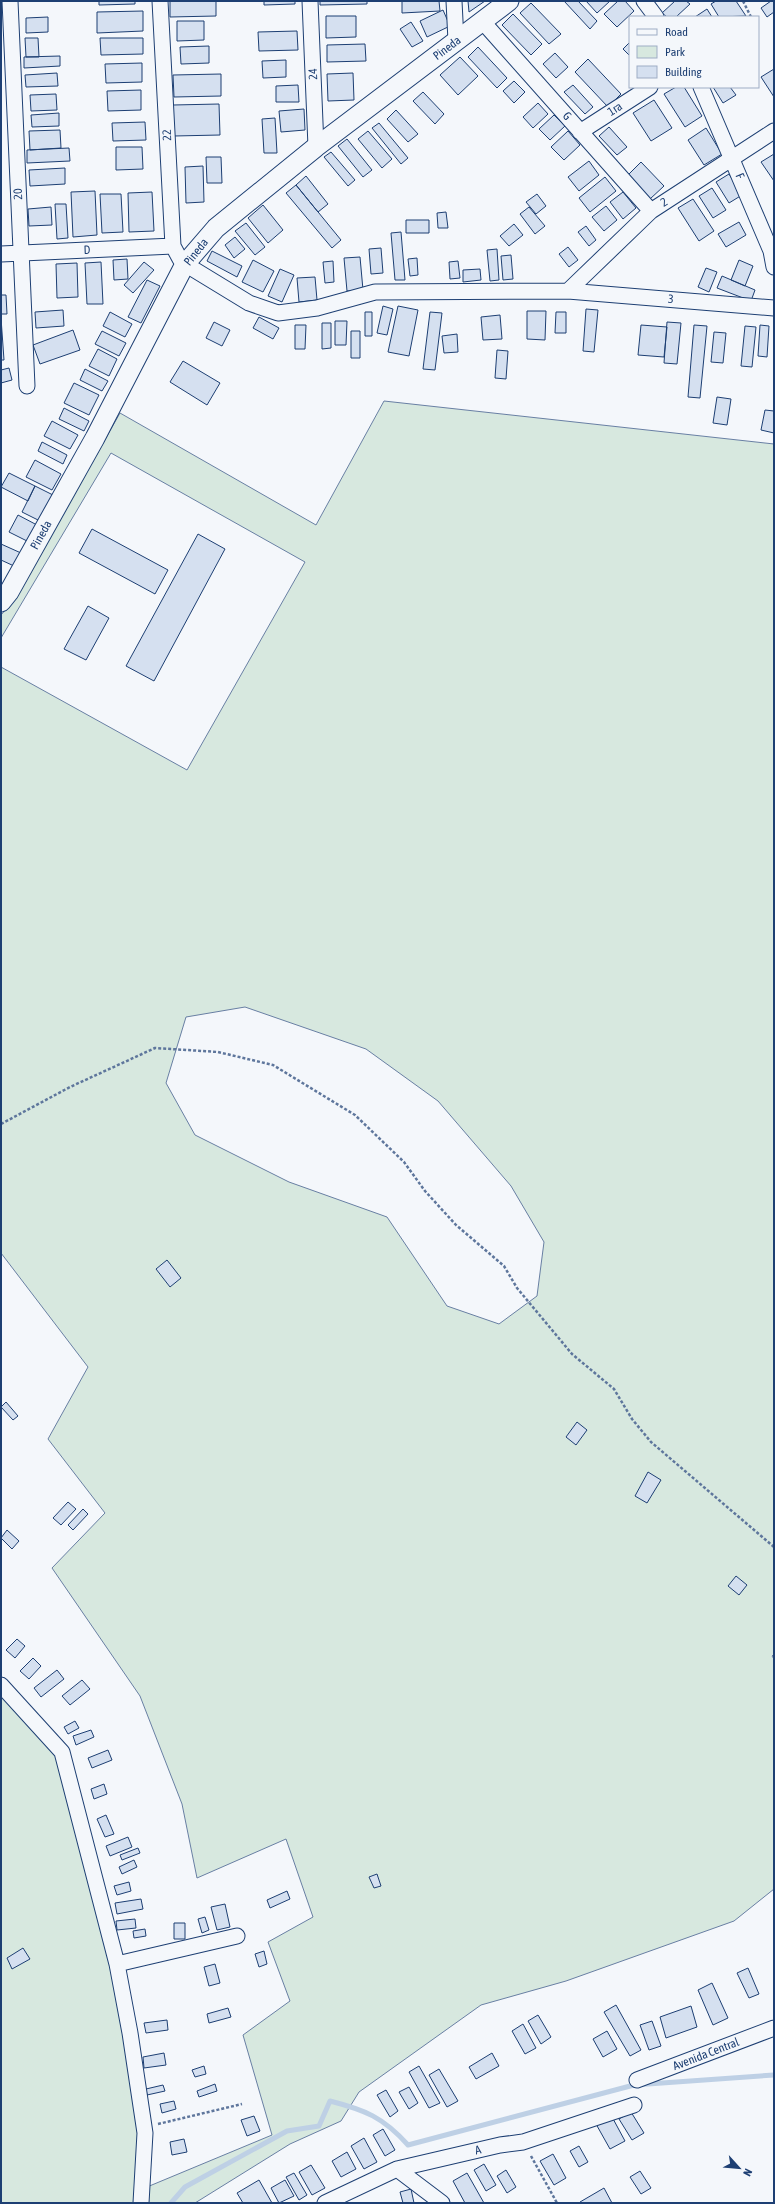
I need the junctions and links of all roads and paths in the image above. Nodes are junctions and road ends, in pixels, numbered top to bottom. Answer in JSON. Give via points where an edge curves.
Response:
{"nodes":[{"id":1,"x":10,"y":1,"type":"edge"},
{"id":2,"x":160,"y":1,"type":"edge"},
{"id":3,"x":310,"y":1,"type":"edge"},
{"id":4,"x":454,"y":1,"type":"edge"},
{"id":5,"x":508,"y":1,"type":"edge"},
{"id":6,"x":644,"y":1,"type":"edge"},
{"id":7,"x":743,"y":1,"type":"edge"},
{"id":8,"x":655,"y":16,"type":"edge"},
{"id":9,"x":750,"y":16,"type":"edge"},
{"id":10,"x":483,"y":22,"type":"junction"},
{"id":11,"x":456,"y":41,"type":"junction"},
{"id":12,"x":648,"y":88,"type":"edge"},
{"id":13,"x":701,"y":88,"type":"edge"},
{"id":14,"x":774,"y":131,"type":"edge"},
{"id":15,"x":580,"y":132,"type":"junction"},
{"id":16,"x":316,"y":147,"type":"junction"},
{"id":17,"x":732,"y":159,"type":"junction"},
{"id":18,"x":650,"y":211,"type":"junction"},
{"id":19,"x":173,"y":246,"type":"junction"},
{"id":20,"x":21,"y":253,"type":"junction"},
{"id":21,"x":1,"y":254,"type":"edge"},
{"id":22,"x":185,"y":264,"type":"junction"},
{"id":23,"x":774,"y":267,"type":"edge"},
{"id":24,"x":568,"y":291,"type":"junction"},
{"id":25,"x":774,"y":308,"type":"edge"},
{"id":26,"x":27,"y":386,"type":"dead end"},
{"id":27,"x":1,"y":602,"type":"edge"},
{"id":28,"x":1,"y":1124,"type":"edge"},
{"id":29,"x":774,"y":1547,"type":"edge"},
{"id":30,"x":1,"y":1685,"type":"edge"},
{"id":31,"x":237,"y":1936,"type":"dead end"},
{"id":32,"x":117,"y":1964,"type":"junction"},
{"id":33,"x":774,"y":2028,"type":"edge"},
{"id":34,"x":637,"y":2080,"type":"dead end"},
{"id":35,"x":242,"y":2104,"type":"dead end"},
{"id":36,"x":634,"y":2105,"type":"dead end"},
{"id":37,"x":144,"y":2127,"type":"junction"},
{"id":38,"x":523,"y":2142,"type":"junction"},
{"id":39,"x":397,"y":2169,"type":"junction"},
{"id":40,"x":141,"y":2203,"type":"edge"},
{"id":41,"x":325,"y":2203,"type":"edge"},
{"id":42,"x":442,"y":2203,"type":"edge"},
{"id":43,"x":557,"y":2203,"type":"edge"}],
"edges":[{"from":1,"to":20,"type":"street","name":"20"},
{"from":2,"to":19,"type":"street","name":"22"},
{"from":3,"to":16,"type":"street","name":"24"},
{"from":4,"to":11,"type":"street"},
{"from":5,"to":10,"type":"street","name":"Pineda"},
{"from":6,"to":8,"type":"street"},
{"from":7,"to":9,"type":"path"},
{"from":10,"to":11,"type":"street","name":"Pineda"},
{"from":10,"to":15,"type":"street","name":"G"},
{"from":11,"to":16,"type":"street","name":"Pineda"},
{"from":12,"to":15,"type":"street","name":"1ra"},
{"from":13,"to":17,"type":"street","name":"F"},
{"from":14,"to":17,"type":"street","name":"2"},
{"from":15,"to":18,"type":"street","name":"G"},
{"from":16,"to":22,"type":"street","name":"Pineda","via":[[216,228]]},
{"from":17,"to":18,"type":"street","name":"2"},
{"from":17,"to":23,"type":"street","name":"F","via":[[771,251]]},
{"from":18,"to":24,"type":"street","name":"2"},
{"from":19,"to":20,"type":"street","name":"D"},
{"from":19,"to":22,"type":"street","name":"22"},
{"from":20,"to":21,"type":"street","name":"D"},
{"from":20,"to":26,"type":"street","name":"20"},
{"from":22,"to":24,"type":"street","name":"3","via":[[249,304],[278,313],[317,308],[375,292]]},
{"from":22,"to":27,"type":"street","name":"Pineda","via":[[95,438]]},
{"from":24,"to":25,"type":"street","name":"3"},
{"from":28,"to":29,"type":"path","via":[[70,1087],[155,1048],[218,1052],[273,1065],[355,1115],[404,1162],[425,1191],[456,1225],[504,1266],[517,1288],[572,1354],[614,1389],[632,1419],[651,1442]]},
{"from":30,"to":32,"type":"street","via":[[62,1752]]},
{"from":31,"to":32,"type":"street"},
{"from":32,"to":37,"type":"street"},
{"from":33,"to":34,"type":"street","name":"Avenida Central"},
{"from":35,"to":37,"type":"path"},
{"from":36,"to":38,"type":"street","name":"A"},
{"from":37,"to":40,"type":"street"},
{"from":38,"to":39,"type":"street","name":"A"},
{"from":38,"to":43,"type":"path"},
{"from":39,"to":41,"type":"street","name":"A"},
{"from":39,"to":42,"type":"street"}]}
